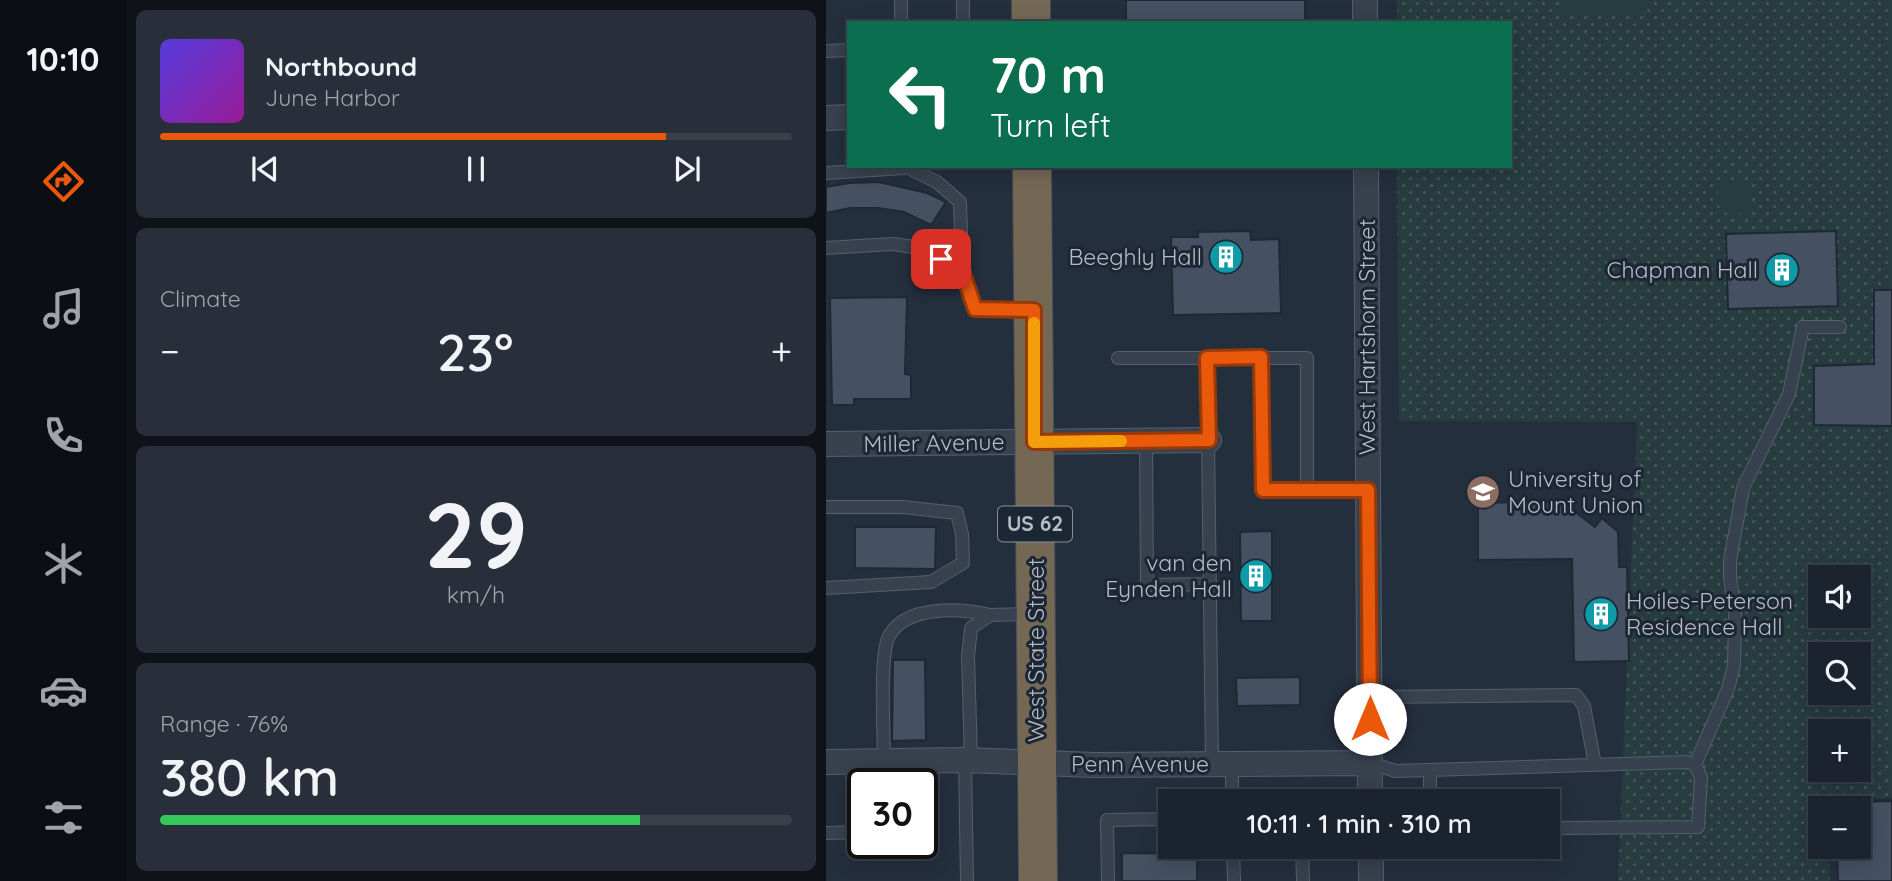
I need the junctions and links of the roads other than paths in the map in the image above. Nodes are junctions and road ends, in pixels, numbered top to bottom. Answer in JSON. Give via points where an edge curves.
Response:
{"nodes":[{"id":1,"x":901,"y":0,"type":"edge"},
{"id":2,"x":963,"y":0,"type":"edge"},
{"id":3,"x":1031,"y":0,"type":"edge"},
{"id":4,"x":1365,"y":0,"type":"edge"},
{"id":5,"x":901,"y":21,"type":"edge"},
{"id":6,"x":963,"y":21,"type":"edge"},
{"id":7,"x":1031,"y":21,"type":"edge"},
{"id":8,"x":1365,"y":21,"type":"edge"},
{"id":9,"x":847,"y":50,"type":"edge"},
{"id":10,"x":826,"y":51,"type":"edge"},
{"id":11,"x":847,"y":117,"type":"edge"},
{"id":12,"x":826,"y":118,"type":"edge"},
{"id":13,"x":891,"y":168,"type":"edge"},
{"id":14,"x":906,"y":168,"type":"edge"},
{"id":15,"x":1032,"y":168,"type":"edge"},
{"id":16,"x":1366,"y":168,"type":"edge"},
{"id":17,"x":826,"y":173,"type":"edge"},
{"id":18,"x":826,"y":248,"type":"edge"},
{"id":19,"x":962,"y":270,"type":"junction"},
{"id":20,"x":1034,"y":310,"type":"junction"},
{"id":21,"x":1840,"y":327,"type":"dead end"},
{"id":22,"x":1261,"y":357,"type":"junction"},
{"id":23,"x":1118,"y":358,"type":"dead end"},
{"id":24,"x":1207,"y":358,"type":"junction"},
{"id":25,"x":1146,"y":440,"type":"junction"},
{"id":26,"x":1209,"y":440,"type":"junction"},
{"id":27,"x":1034,"y":442,"type":"junction"},
{"id":28,"x":826,"y":444,"type":"edge"},
{"id":29,"x":1307,"y":490,"type":"junction"},
{"id":30,"x":1368,"y":490,"type":"junction"},
{"id":31,"x":826,"y":507,"type":"edge"},
{"id":32,"x":1211,"y":584,"type":"junction"},
{"id":33,"x":826,"y":588,"type":"edge"},
{"id":34,"x":1036,"y":614,"type":"junction"},
{"id":35,"x":990,"y":615,"type":"junction"},
{"id":36,"x":1369,"y":697,"type":"junction"},
{"id":37,"x":968,"y":760,"type":"junction"},
{"id":38,"x":826,"y":762,"type":"edge"},
{"id":39,"x":1037,"y":763,"type":"junction"},
{"id":40,"x":1370,"y":763,"type":"junction"},
{"id":41,"x":1222,"y":764,"type":"junction"},
{"id":42,"x":1595,"y":765,"type":"junction"},
{"id":43,"x":1695,"y":765,"type":"junction"},
{"id":44,"x":871,"y":768,"type":"edge"},
{"id":45,"x":879,"y":768,"type":"edge"},
{"id":46,"x":889,"y":768,"type":"edge"},
{"id":47,"x":1430,"y":770,"type":"junction"},
{"id":48,"x":1229,"y":789,"type":"edge"},
{"id":49,"x":1370,"y":789,"type":"edge"},
{"id":50,"x":1430,"y":789,"type":"edge"},
{"id":51,"x":1158,"y":819,"type":"edge"},
{"id":52,"x":1560,"y":828,"type":"edge"},
{"id":53,"x":847,"y":832,"type":"edge"},
{"id":54,"x":826,"y":833,"type":"edge"},
{"id":55,"x":1233,"y":859,"type":"edge"},
{"id":56,"x":1302,"y":859,"type":"edge"},
{"id":57,"x":1371,"y":859,"type":"edge"},
{"id":58,"x":967,"y":881,"type":"edge"},
{"id":59,"x":1038,"y":881,"type":"edge"},
{"id":60,"x":1108,"y":881,"type":"edge"},
{"id":61,"x":1234,"y":881,"type":"edge"},
{"id":62,"x":1303,"y":881,"type":"edge"},
{"id":63,"x":1371,"y":881,"type":"edge"}],
"edges":[{"from":1,"to":5,"type":"lane"},
{"from":2,"to":6,"type":"lane"},
{"from":3,"to":7,"type":"highway"},
{"from":4,"to":8,"type":"street"},
{"from":9,"to":10,"type":"lane"},
{"from":11,"to":12,"type":"street"},
{"from":13,"to":17,"type":"lane"},
{"from":14,"to":19,"type":"lane","via":[[937,182],[961,202]]},
{"from":15,"to":20,"type":"highway","name":"West State Street","number":"US 62"},
{"from":16,"to":30,"type":"street","name":"West Hartshorn Street"},
{"from":18,"to":19,"type":"lane","via":[[893,244],[920,248]]},
{"from":19,"to":20,"type":"lane","via":[[975,309]]},
{"from":20,"to":27,"type":"highway","name":"West State Street","number":"US 62"},
{"from":21,"to":43,"type":"lane","via":[[1802,327],[1789,394],[1743,488],[1730,561],[1734,665]]},
{"from":22,"to":24,"type":"lane"},
{"from":22,"to":29,"type":"lane","via":[[1263,490]]},
{"from":22,"to":29,"type":"lane","via":[[1307,358]]},
{"from":23,"to":24,"type":"lane"},
{"from":24,"to":26,"type":"lane"},
{"from":25,"to":26,"type":"street","name":"Miller Avenue"},
{"from":25,"to":27,"type":"street","name":"Miller Avenue"},
{"from":25,"to":32,"type":"lane","via":[[1147,585]]},
{"from":26,"to":32,"type":"lane"},
{"from":27,"to":28,"type":"street","name":"Miller Avenue"},
{"from":27,"to":34,"type":"highway","name":"West State Street","number":"US 62"},
{"from":29,"to":30,"type":"lane"},
{"from":30,"to":36,"type":"street","name":"West Hartshorn Street"},
{"from":31,"to":33,"type":"lane","via":[[903,507],[957,513],[963,563],[931,582]]},
{"from":32,"to":41,"type":"lane"},
{"from":34,"to":35,"type":"lane"},
{"from":34,"to":39,"type":"highway","name":"West State Street","number":"US 62"},
{"from":35,"to":37,"type":"lane","via":[[971,628]]},
{"from":35,"to":45,"type":"lane","via":[[927,612],[905,620],[889,636]]},
{"from":36,"to":40,"type":"street","name":"West Hartshorn Street"},
{"from":36,"to":42,"type":"lane","via":[[1576,695],[1584,706]]},
{"from":37,"to":39,"type":"street","name":"Penn Avenue"},
{"from":37,"to":46,"type":"street","name":"Penn Avenue"},
{"from":37,"to":58,"type":"lane"},
{"from":38,"to":44,"type":"street","name":"Penn Avenue"},
{"from":39,"to":41,"type":"street","name":"Penn Avenue"},
{"from":39,"to":59,"type":"highway","name":"West State Street","number":"US 62"},
{"from":40,"to":41,"type":"street","name":"Penn Avenue"},
{"from":40,"to":47,"type":"lane","via":[[1396,771]]},
{"from":40,"to":49,"type":"street","name":"West Hartshorn Street"},
{"from":41,"to":48,"type":"lane"},
{"from":42,"to":43,"type":"lane"},
{"from":42,"to":47,"type":"lane"},
{"from":43,"to":52,"type":"lane","via":[[1701,777],[1698,827]]},
{"from":47,"to":50,"type":"lane"},
{"from":51,"to":60,"type":"lane","via":[[1107,820]]},
{"from":53,"to":54,"type":"lane"},
{"from":55,"to":61,"type":"lane"},
{"from":56,"to":62,"type":"lane"},
{"from":57,"to":63,"type":"street"}]}
